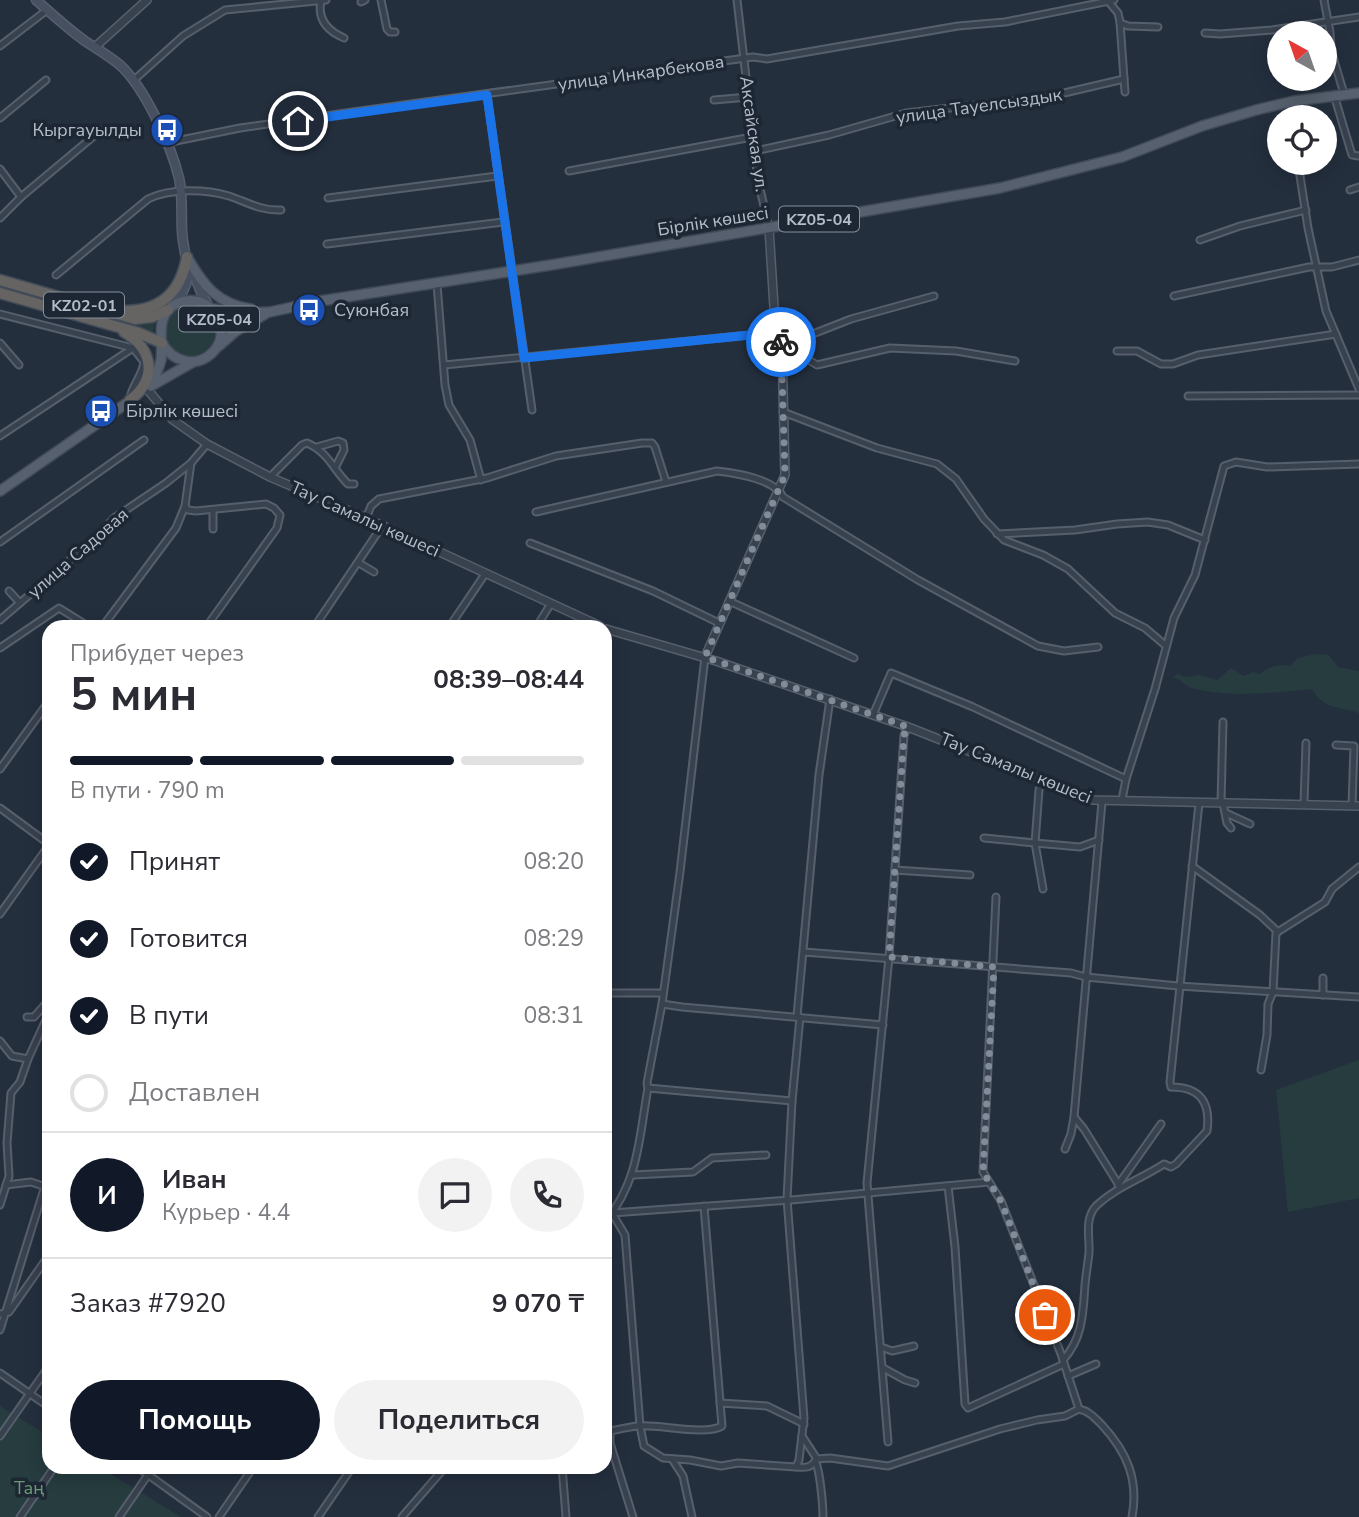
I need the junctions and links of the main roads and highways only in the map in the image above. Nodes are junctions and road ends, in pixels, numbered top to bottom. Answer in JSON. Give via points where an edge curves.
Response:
{"nodes":[{"id":1,"x":36,"y":0,"type":"edge"},
{"id":2,"x":1359,"y":93,"type":"edge"},
{"id":3,"x":187,"y":257,"type":"junction"},
{"id":4,"x":0,"y":280,"type":"edge"},
{"id":5,"x":0,"y":293,"type":"edge"},
{"id":6,"x":210,"y":307,"type":"junction"},
{"id":7,"x":170,"y":308,"type":"junction"},
{"id":8,"x":101,"y":309,"type":"junction"},
{"id":9,"x":270,"y":312,"type":"junction"},
{"id":10,"x":114,"y":327,"type":"junction"},
{"id":11,"x":162,"y":343,"type":"junction"},
{"id":12,"x":215,"y":350,"type":"junction"},
{"id":13,"x":194,"y":362,"type":"junction"},
{"id":14,"x":153,"y":385,"type":"junction"},
{"id":15,"x":130,"y":400,"type":"junction"},
{"id":16,"x":0,"y":491,"type":"edge"}],
"edges":[{"from":1,"to":3,"type":"main road","via":[[120,65],[146,99],[178,175]]},
{"from":2,"to":9,"type":"main road","name":"Бірлік көшесі","number":"KZ05-04","via":[[1294,102],[1202,126],[1122,157],[1000,188]]},
{"from":3,"to":6,"type":"main road"},
{"from":3,"to":7,"type":"main road","via":[[188,283]]},
{"from":3,"to":8,"type":"highway","via":[[181,282],[163,300],[138,311]]},
{"from":3,"to":9,"type":"main road","via":[[218,298]]},
{"from":4,"to":8,"type":"highway","number":"KZ02-01"},
{"from":5,"to":10,"type":"highway","number":"KZ02-01"},
{"from":6,"to":7,"type":"main road","number":"KZ05-04","via":[[194,300]]},
{"from":6,"to":9,"type":"main road","number":"KZ05-04","via":[[240,314]]},
{"from":6,"to":12,"type":"main road","number":"KZ05-04","via":[[221,330]]},
{"from":7,"to":8,"type":"highway","number":"KZ02-01","via":[[135,319]]},
{"from":7,"to":11,"type":"main road","number":"KZ05-04","via":[[160,326]]},
{"from":9,"to":12,"type":"main road","number":"KZ05-04","via":[[236,331]]},
{"from":10,"to":11,"type":"highway","number":"KZ02-01"},
{"from":10,"to":15,"type":"highway","via":[[136,340],[148,360],[146,382]]},
{"from":11,"to":13,"type":"main road","number":"KZ05-04","via":[[178,359]]},
{"from":11,"to":14,"type":"main road","number":"KZ05-04"},
{"from":12,"to":13,"type":"main road","number":"KZ05-04"},
{"from":13,"to":14,"type":"main road","number":"KZ05-04"},
{"from":14,"to":15,"type":"main road","number":"KZ05-04"},
{"from":15,"to":16,"type":"main road","number":"KZ05-04"}]}
